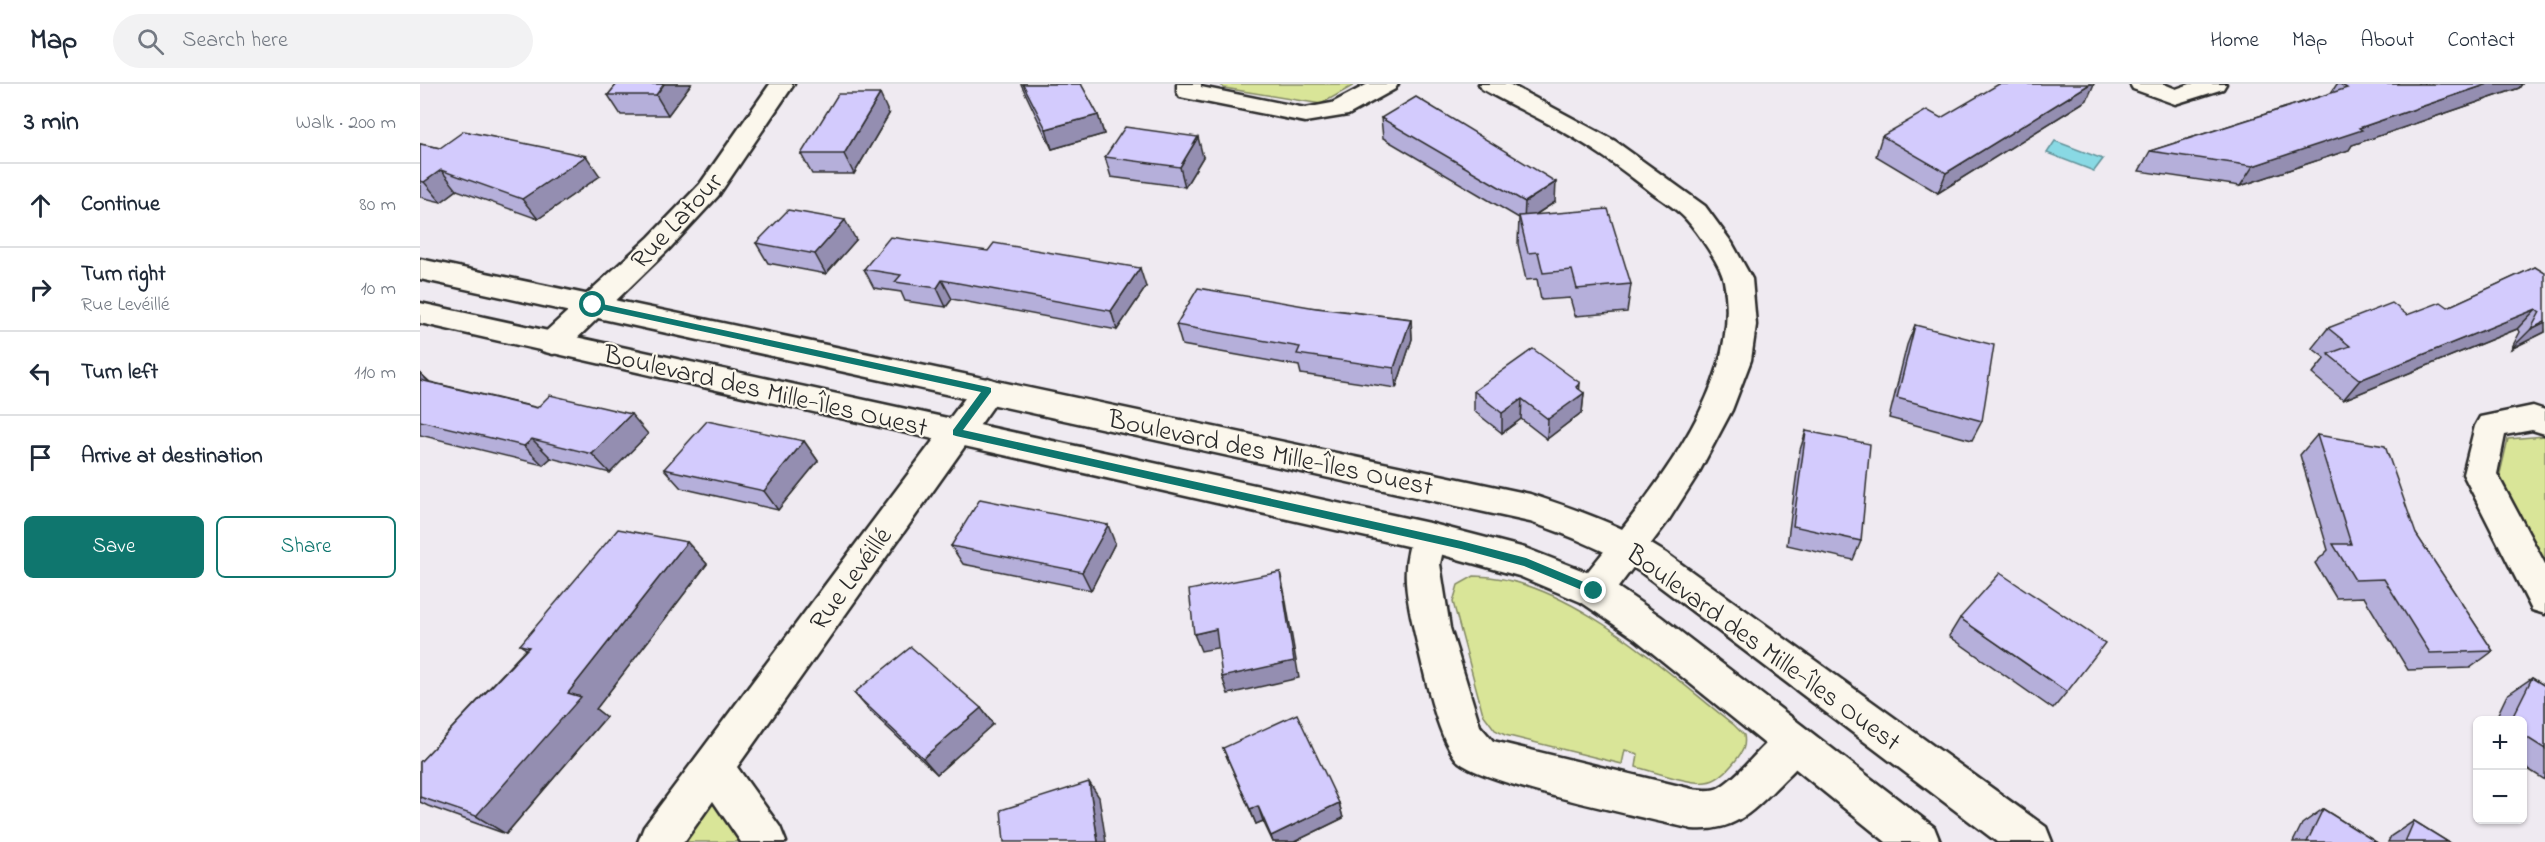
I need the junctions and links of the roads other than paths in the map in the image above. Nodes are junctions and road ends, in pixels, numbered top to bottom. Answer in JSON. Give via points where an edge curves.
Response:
{"nodes":[{"id":1,"x":782,"y":84,"type":"edge"},
{"id":2,"x":1189,"y":84,"type":"edge"},
{"id":3,"x":1386,"y":84,"type":"edge"},
{"id":4,"x":1491,"y":84,"type":"edge"},
{"id":5,"x":2142,"y":84,"type":"edge"},
{"id":6,"x":2213,"y":84,"type":"edge"},
{"id":7,"x":420,"y":269,"type":"edge"},
{"id":8,"x":593,"y":305,"type":"junction"},
{"id":9,"x":420,"y":313,"type":"edge"},
{"id":10,"x":553,"y":342,"type":"junction"},
{"id":11,"x":988,"y":390,"type":"junction"},
{"id":12,"x":2545,"y":422,"type":"edge"},
{"id":13,"x":956,"y":433,"type":"junction"},
{"id":14,"x":1429,"y":537,"type":"junction"},
{"id":15,"x":1629,"y":547,"type":"junction"},
{"id":16,"x":1594,"y":591,"type":"junction"},
{"id":17,"x":2545,"y":599,"type":"edge"},
{"id":18,"x":1793,"y":744,"type":"junction"},
{"id":19,"x":714,"y":767,"type":"junction"},
{"id":20,"x":659,"y":842,"type":"edge"},
{"id":21,"x":765,"y":842,"type":"edge"},
{"id":22,"x":1919,"y":842,"type":"edge"},
{"id":23,"x":2031,"y":842,"type":"edge"}],
"edges":[{"from":1,"to":8,"type":"street","name":"Rue Latour","via":[[709,190]]},
{"from":2,"to":3,"type":"street","via":[[1189,92],[1305,115],[1339,110]]},
{"from":4,"to":15,"type":"street","via":[[1606,146],[1695,212],[1738,279],[1740,341],[1728,383],[1686,465]]},
{"from":5,"to":6,"type":"street","via":[[2175,98]]},
{"from":7,"to":8,"type":"street","name":"Boulevard des Mille-Îles Ouest"},
{"from":8,"to":10,"type":"street","name":"Rue Latour"},
{"from":8,"to":11,"type":"street","name":"Boulevard des Mille-Îles Ouest"},
{"from":9,"to":10,"type":"street","name":"Boulevard des Mille-Îles Ouest"},
{"from":10,"to":13,"type":"street","name":"Boulevard des Mille-Îles Ouest"},
{"from":11,"to":13,"type":"street","name":"Rue Levéillé"},
{"from":11,"to":15,"type":"street","name":"Boulevard des Mille-Îles Ouest","via":[[1530,508]]},
{"from":12,"to":17,"type":"street","via":[[2533,418],[2491,426],[2480,474]]},
{"from":13,"to":14,"type":"street","name":"Boulevard des Mille-Îles Ouest"},
{"from":13,"to":19,"type":"street","name":"Rue Levéillé"},
{"from":14,"to":16,"type":"street","name":"Boulevard des Mille-Îles Ouest","via":[[1526,563]]},
{"from":14,"to":18,"type":"street","name":"Boulevard des Mille-Îles Ouest","via":[[1422,565],[1424,593],[1457,721],[1470,746],[1482,756],[1500,764],[1706,810],[1735,801]]},
{"from":15,"to":16,"type":"street"},
{"from":15,"to":23,"type":"street","name":"Boulevard des Mille-Îles Ouest"},
{"from":16,"to":18,"type":"street","name":"Boulevard des Mille-Îles Ouest","via":[[1647,627]]},
{"from":18,"to":22,"type":"street","name":"Boulevard des Mille-Îles Ouest"},
{"from":19,"to":20,"type":"street","name":"Rue Levéillé"},
{"from":19,"to":21,"type":"street"}]}
